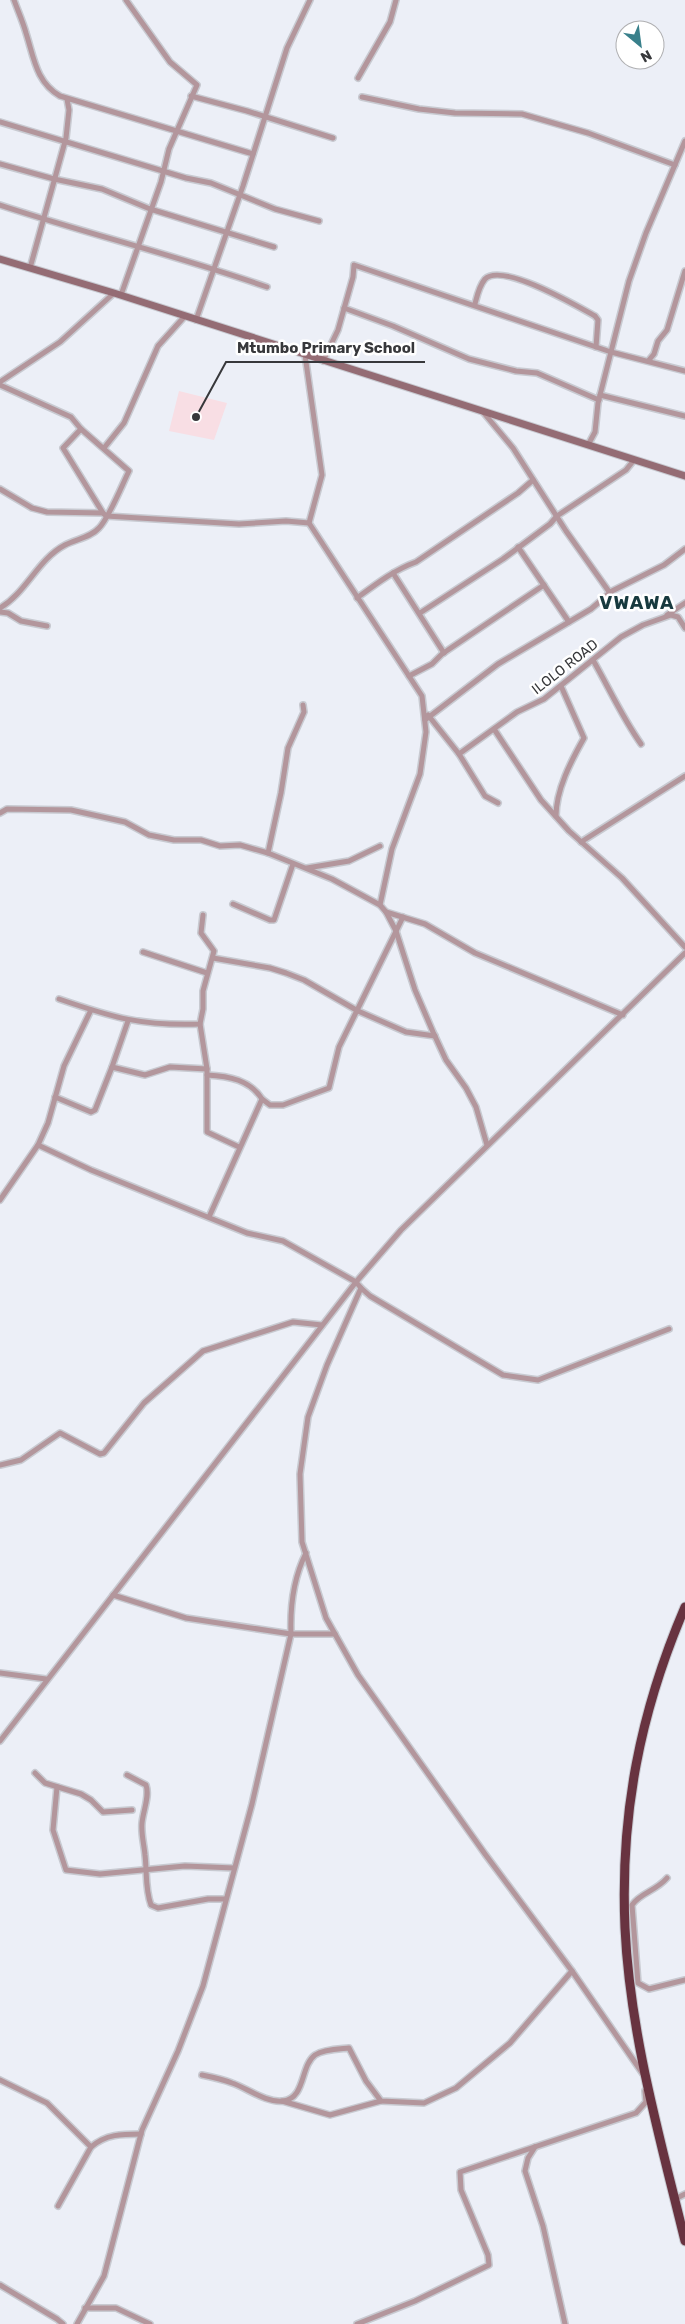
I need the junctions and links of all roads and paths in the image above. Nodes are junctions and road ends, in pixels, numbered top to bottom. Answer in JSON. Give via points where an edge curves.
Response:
{"nodes":[{"id":1,"x":14,"y":0,"type":"edge"},
{"id":2,"x":126,"y":0,"type":"edge"},
{"id":3,"x":310,"y":0,"type":"edge"},
{"id":4,"x":396,"y":0,"type":"edge"},
{"id":5,"x":358,"y":78,"type":"dead end"},
{"id":6,"x":191,"y":96,"type":"junction"},
{"id":7,"x":362,"y":97,"type":"dead end"},
{"id":8,"x":67,"y":99,"type":"junction"},
{"id":9,"x":265,"y":117,"type":"junction"},
{"id":10,"x":0,"y":122,"type":"edge"},
{"id":11,"x":175,"y":133,"type":"junction"},
{"id":12,"x":333,"y":138,"type":"dead end"},
{"id":13,"x":65,"y":141,"type":"junction"},
{"id":14,"x":685,"y":141,"type":"edge"},
{"id":15,"x":253,"y":154,"type":"junction"},
{"id":16,"x":0,"y":164,"type":"edge"},
{"id":17,"x":675,"y":165,"type":"junction"},
{"id":18,"x":164,"y":171,"type":"junction"},
{"id":19,"x":54,"y":179,"type":"junction"},
{"id":20,"x":240,"y":193,"type":"junction"},
{"id":21,"x":0,"y":204,"type":"edge"},
{"id":22,"x":150,"y":209,"type":"junction"},
{"id":23,"x":43,"y":218,"type":"junction"},
{"id":24,"x":319,"y":221,"type":"dead end"},
{"id":25,"x":227,"y":231,"type":"junction"},
{"id":26,"x":138,"y":246,"type":"junction"},
{"id":27,"x":274,"y":247,"type":"dead end"},
{"id":28,"x":0,"y":259,"type":"edge"},
{"id":29,"x":30,"y":268,"type":"junction"},
{"id":30,"x":214,"y":268,"type":"junction"},
{"id":31,"x":685,"y":271,"type":"edge"},
{"id":32,"x":267,"y":287,"type":"dead end"},
{"id":33,"x":118,"y":294,"type":"junction"},
{"id":34,"x":475,"y":304,"type":"junction"},
{"id":35,"x":344,"y":308,"type":"junction"},
{"id":36,"x":184,"y":316,"type":"junction"},
{"id":37,"x":196,"y":320,"type":"junction"},
{"id":38,"x":596,"y":347,"type":"junction"},
{"id":39,"x":611,"y":352,"type":"junction"},
{"id":40,"x":305,"y":355,"type":"junction"},
{"id":41,"x":649,"y":360,"type":"junction"},
{"id":42,"x":323,"y":361,"type":"junction"},
{"id":43,"x":685,"y":371,"type":"edge"},
{"id":44,"x":0,"y":383,"type":"edge"},
{"id":45,"x":599,"y":398,"type":"junction"},
{"id":46,"x":482,"y":412,"type":"junction"},
{"id":47,"x":685,"y":416,"type":"edge"},
{"id":48,"x":81,"y":429,"type":"junction"},
{"id":49,"x":588,"y":445,"type":"junction"},
{"id":50,"x":104,"y":448,"type":"junction"},
{"id":51,"x":634,"y":460,"type":"junction"},
{"id":52,"x":685,"y":476,"type":"edge"},
{"id":53,"x":533,"y":480,"type":"junction"},
{"id":54,"x":0,"y":489,"type":"edge"},
{"id":55,"x":105,"y":515,"type":"junction"},
{"id":56,"x":557,"y":516,"type":"junction"},
{"id":57,"x":309,"y":523,"type":"junction"},
{"id":58,"x":518,"y":547,"type":"junction"},
{"id":59,"x":685,"y":549,"type":"edge"},
{"id":60,"x":393,"y":573,"type":"junction"},
{"id":61,"x":544,"y":586,"type":"junction"},
{"id":62,"x":610,"y":593,"type":"junction"},
{"id":63,"x":357,"y":598,"type":"junction"},
{"id":64,"x":685,"y":603,"type":"edge"},
{"id":65,"x":0,"y":608,"type":"edge"},
{"id":66,"x":0,"y":612,"type":"edge"},
{"id":67,"x":420,"y":613,"type":"junction"},
{"id":68,"x":666,"y":616,"type":"junction"},
{"id":69,"x":569,"y":622,"type":"junction"},
{"id":70,"x":47,"y":626,"type":"dead end"},
{"id":71,"x":685,"y":628,"type":"edge"},
{"id":72,"x":444,"y":653,"type":"junction"},
{"id":73,"x":593,"y":660,"type":"junction"},
{"id":74,"x":409,"y":676,"type":"junction"},
{"id":75,"x":561,"y":686,"type":"junction"},
{"id":76,"x":303,"y":705,"type":"dead end"},
{"id":77,"x":427,"y":718,"type":"junction"},
{"id":78,"x":494,"y":729,"type":"junction"},
{"id":79,"x":641,"y":744,"type":"dead end"},
{"id":80,"x":459,"y":754,"type":"junction"},
{"id":81,"x":685,"y":776,"type":"edge"},
{"id":82,"x":498,"y":803,"type":"dead end"},
{"id":83,"x":0,"y":813,"type":"edge"},
{"id":84,"x":556,"y":816,"type":"junction"},
{"id":85,"x":582,"y":842,"type":"junction"},
{"id":86,"x":380,"y":846,"type":"dead end"},
{"id":87,"x":268,"y":853,"type":"junction"},
{"id":88,"x":293,"y":864,"type":"junction"},
{"id":89,"x":304,"y":868,"type":"junction"},
{"id":90,"x":233,"y":904,"type":"dead end"},
{"id":91,"x":380,"y":905,"type":"junction"},
{"id":92,"x":386,"y":912,"type":"junction"},
{"id":93,"x":203,"y":915,"type":"dead end"},
{"id":94,"x":403,"y":917,"type":"junction"},
{"id":95,"x":396,"y":931,"type":"junction"},
{"id":96,"x":685,"y":947,"type":"edge"},
{"id":97,"x":142,"y":952,"type":"dead end"},
{"id":98,"x":685,"y":953,"type":"edge"},
{"id":99,"x":213,"y":958,"type":"junction"},
{"id":100,"x":207,"y":973,"type":"junction"},
{"id":101,"x":59,"y":999,"type":"dead end"},
{"id":102,"x":91,"y":1010,"type":"junction"},
{"id":103,"x":358,"y":1011,"type":"junction"},
{"id":104,"x":623,"y":1015,"type":"junction"},
{"id":105,"x":128,"y":1021,"type":"junction"},
{"id":106,"x":200,"y":1024,"type":"junction"},
{"id":107,"x":435,"y":1036,"type":"junction"},
{"id":108,"x":112,"y":1066,"type":"junction"},
{"id":109,"x":207,"y":1069,"type":"junction"},
{"id":110,"x":207,"y":1075,"type":"junction"},
{"id":111,"x":54,"y":1097,"type":"junction"},
{"id":112,"x":262,"y":1099,"type":"junction"},
{"id":113,"x":38,"y":1145,"type":"junction"},
{"id":114,"x":487,"y":1145,"type":"junction"},
{"id":115,"x":239,"y":1147,"type":"junction"},
{"id":116,"x":0,"y":1200,"type":"edge"},
{"id":117,"x":209,"y":1217,"type":"junction"},
{"id":118,"x":356,"y":1282,"type":"junction"},
{"id":119,"x":361,"y":1288,"type":"junction"},
{"id":120,"x":322,"y":1325,"type":"junction"},
{"id":121,"x":669,"y":1329,"type":"dead end"},
{"id":122,"x":0,"y":1466,"type":"edge"},
{"id":123,"x":306,"y":1553,"type":"junction"},
{"id":124,"x":113,"y":1595,"type":"junction"},
{"id":125,"x":685,"y":1607,"type":"edge"},
{"id":126,"x":291,"y":1634,"type":"junction"},
{"id":127,"x":335,"y":1634,"type":"junction"},
{"id":128,"x":0,"y":1672,"type":"edge"},
{"id":129,"x":46,"y":1679,"type":"junction"},
{"id":130,"x":0,"y":1741,"type":"edge"},
{"id":131,"x":35,"y":1772,"type":"dead end"},
{"id":132,"x":127,"y":1775,"type":"dead end"},
{"id":133,"x":57,"y":1787,"type":"junction"},
{"id":134,"x":132,"y":1810,"type":"dead end"},
{"id":135,"x":234,"y":1868,"type":"junction"},
{"id":136,"x":146,"y":1869,"type":"junction"},
{"id":137,"x":667,"y":1878,"type":"dead end"},
{"id":138,"x":225,"y":1899,"type":"junction"},
{"id":139,"x":572,"y":1971,"type":"junction"},
{"id":140,"x":685,"y":1980,"type":"edge"},
{"id":141,"x":641,"y":2070,"type":"junction"},
{"id":142,"x":202,"y":2075,"type":"dead end"},
{"id":143,"x":646,"y":2078,"type":"junction"},
{"id":144,"x":0,"y":2080,"type":"edge"},
{"id":145,"x":282,"y":2101,"type":"junction"},
{"id":146,"x":382,"y":2102,"type":"junction"},
{"id":147,"x":141,"y":2134,"type":"junction"},
{"id":148,"x":535,"y":2146,"type":"junction"},
{"id":149,"x":91,"y":2147,"type":"junction"},
{"id":150,"x":685,"y":2194,"type":"edge"},
{"id":151,"x":675,"y":2199,"type":"junction"},
{"id":152,"x":58,"y":2206,"type":"dead end"},
{"id":153,"x":685,"y":2240,"type":"edge"},
{"id":154,"x":0,"y":2285,"type":"edge"},
{"id":155,"x":84,"y":2308,"type":"junction"},
{"id":156,"x":62,"y":2324,"type":"edge"},
{"id":157,"x":77,"y":2324,"type":"edge"},
{"id":158,"x":150,"y":2324,"type":"edge"},
{"id":159,"x":357,"y":2324,"type":"edge"},
{"id":160,"x":565,"y":2324,"type":"edge"}],
"edges":[{"from":1,"to":8,"type":"street","via":[[42,81],[49,90]]},
{"from":2,"to":6,"type":"street","via":[[170,62],[197,85]]},
{"from":3,"to":9,"type":"street","via":[[287,48]]},
{"from":4,"to":5,"type":"street","via":[[390,22]]},
{"from":6,"to":9,"type":"street"},
{"from":6,"to":11,"type":"street"},
{"from":7,"to":17,"type":"street","via":[[455,114],[522,114],[588,133]]},
{"from":8,"to":11,"type":"street"},
{"from":8,"to":13,"type":"street","via":[[69,110]]},
{"from":9,"to":12,"type":"street"},
{"from":9,"to":15,"type":"street"},
{"from":10,"to":13,"type":"street"},
{"from":11,"to":15,"type":"street"},
{"from":11,"to":18,"type":"street"},
{"from":13,"to":18,"type":"street"},
{"from":13,"to":19,"type":"street"},
{"from":14,"to":17,"type":"street"},
{"from":15,"to":20,"type":"street"},
{"from":16,"to":19,"type":"street"},
{"from":17,"to":39,"type":"street","via":[[629,281]]},
{"from":18,"to":20,"type":"street"},
{"from":18,"to":22,"type":"street"},
{"from":19,"to":22,"type":"street","via":[[102,189]]},
{"from":19,"to":23,"type":"street"},
{"from":20,"to":24,"type":"street","via":[[275,209]]},
{"from":20,"to":25,"type":"street"},
{"from":21,"to":23,"type":"street"},
{"from":22,"to":25,"type":"street"},
{"from":22,"to":26,"type":"street"},
{"from":23,"to":26,"type":"street"},
{"from":23,"to":29,"type":"street"},
{"from":25,"to":27,"type":"street"},
{"from":25,"to":30,"type":"street"},
{"from":26,"to":30,"type":"street"},
{"from":26,"to":33,"type":"street"},
{"from":28,"to":29,"type":"street"},
{"from":29,"to":33,"type":"street"},
{"from":30,"to":32,"type":"street"},
{"from":30,"to":37,"type":"street"},
{"from":31,"to":41,"type":"street","via":[[666,330]]},
{"from":33,"to":36,"type":"street"},
{"from":33,"to":44,"type":"street","via":[[60,342]]},
{"from":34,"to":35,"type":"street","via":[[354,265]]},
{"from":34,"to":38,"type":"street"},
{"from":34,"to":38,"type":"street","via":[[485,279],[497,274],[511,277],[562,298],[594,316],[598,320]]},
{"from":35,"to":42,"type":"street","via":[[338,330]]},
{"from":35,"to":45,"type":"street","via":[[469,359],[537,373]]},
{"from":36,"to":37,"type":"street"},
{"from":36,"to":50,"type":"street","via":[[158,346],[124,423]]},
{"from":37,"to":40,"type":"street"},
{"from":38,"to":39,"type":"street"},
{"from":39,"to":41,"type":"street"},
{"from":39,"to":45,"type":"street"},
{"from":40,"to":42,"type":"street"},
{"from":40,"to":57,"type":"street","via":[[322,475]]},
{"from":41,"to":43,"type":"street"},
{"from":42,"to":46,"type":"street"},
{"from":44,"to":48,"type":"street","via":[[72,417]]},
{"from":45,"to":47,"type":"street"},
{"from":45,"to":49,"type":"street","via":[[595,432]]},
{"from":46,"to":49,"type":"street"},
{"from":46,"to":53,"type":"street","via":[[513,448]]},
{"from":48,"to":50,"type":"street"},
{"from":48,"to":55,"type":"street","via":[[63,448]]},
{"from":49,"to":51,"type":"street"},
{"from":50,"to":55,"type":"street","via":[[130,471]]},
{"from":51,"to":52,"type":"street"},
{"from":51,"to":56,"type":"street","via":[[610,481]]},
{"from":53,"to":56,"type":"street"},
{"from":53,"to":60,"type":"street","via":[[416,562]]},
{"from":54,"to":55,"type":"street","via":[[32,508],[47,512]]},
{"from":55,"to":57,"type":"street","via":[[239,524],[286,520]]},
{"from":55,"to":65,"type":"street","via":[[100,528],[64,546],[32,575],[19,594]]},
{"from":56,"to":58,"type":"street"},
{"from":56,"to":62,"type":"street"},
{"from":57,"to":63,"type":"street"},
{"from":58,"to":61,"type":"street"},
{"from":58,"to":67,"type":"street"},
{"from":59,"to":62,"type":"street","via":[[650,574]]},
{"from":60,"to":63,"type":"street"},
{"from":60,"to":67,"type":"street"},
{"from":61,"to":69,"type":"street"},
{"from":61,"to":72,"type":"street"},
{"from":62,"to":69,"type":"street"},
{"from":63,"to":74,"type":"street"},
{"from":64,"to":68,"type":"street","name":"ILOLO ROAD"},
{"from":66,"to":70,"type":"street","via":[[21,621]]},
{"from":67,"to":72,"type":"street"},
{"from":68,"to":71,"type":"street","via":[[678,617]]},
{"from":68,"to":73,"type":"street","name":"ILOLO ROAD","via":[[621,638]]},
{"from":69,"to":77,"type":"street","via":[[498,664]]},
{"from":72,"to":74,"type":"street","via":[[432,664]]},
{"from":73,"to":75,"type":"street","name":"ILOLO ROAD"},
{"from":73,"to":79,"type":"street","via":[[617,700],[623,718]]},
{"from":74,"to":77,"type":"street","via":[[422,696]]},
{"from":75,"to":78,"type":"street","name":"ILOLO ROAD"},
{"from":75,"to":84,"type":"street","via":[[584,738],[566,771],[556,804]]},
{"from":76,"to":87,"type":"street","via":[[304,712],[288,748]]},
{"from":77,"to":80,"type":"street"},
{"from":77,"to":91,"type":"street","via":[[420,774],[392,849]]},
{"from":78,"to":80,"type":"street","name":"ILOLO ROAD"},
{"from":78,"to":84,"type":"street","via":[[533,789]]},
{"from":80,"to":82,"type":"street","via":[[485,796]]},
{"from":81,"to":85,"type":"street"},
{"from":83,"to":87,"type":"street","via":[[7,808],[71,810],[125,822],[149,835],[174,840],[201,840],[220,846],[240,845]]},
{"from":84,"to":85,"type":"street"},
{"from":85,"to":96,"type":"street","via":[[622,878]]},
{"from":86,"to":89,"type":"street","via":[[349,861]]},
{"from":87,"to":88,"type":"street"},
{"from":88,"to":89,"type":"street"},
{"from":88,"to":90,"type":"street","via":[[274,920]]},
{"from":89,"to":91,"type":"street"},
{"from":91,"to":92,"type":"street"},
{"from":92,"to":94,"type":"street"},
{"from":92,"to":95,"type":"street"},
{"from":93,"to":99,"type":"street","via":[[201,934],[212,947]]},
{"from":94,"to":95,"type":"street"},
{"from":94,"to":104,"type":"street","via":[[424,924],[475,953]]},
{"from":95,"to":103,"type":"street"},
{"from":95,"to":107,"type":"street","via":[[415,990]]},
{"from":97,"to":100,"type":"street"},
{"from":98,"to":104,"type":"street"},
{"from":99,"to":100,"type":"street"},
{"from":99,"to":103,"type":"street","via":[[286,973]]},
{"from":100,"to":106,"type":"street"},
{"from":101,"to":102,"type":"street"},
{"from":102,"to":105,"type":"street"},
{"from":102,"to":111,"type":"street","via":[[64,1066]]},
{"from":103,"to":107,"type":"street","via":[[406,1032]]},
{"from":103,"to":112,"type":"street","via":[[339,1047],[329,1088],[283,1105],[270,1105]]},
{"from":104,"to":114,"type":"street"},
{"from":105,"to":106,"type":"street"},
{"from":105,"to":108,"type":"street"},
{"from":106,"to":109,"type":"street"},
{"from":107,"to":114,"type":"street","via":[[446,1060],[476,1106]]},
{"from":108,"to":109,"type":"street","via":[[145,1075],[170,1067]]},
{"from":108,"to":111,"type":"street","via":[[93,1111]]},
{"from":109,"to":110,"type":"street"},
{"from":110,"to":112,"type":"street","via":[[247,1083]]},
{"from":110,"to":115,"type":"street","via":[[208,1132]]},
{"from":111,"to":113,"type":"street","via":[[48,1123]]},
{"from":112,"to":115,"type":"street"},
{"from":113,"to":116,"type":"street"},
{"from":113,"to":117,"type":"street"},
{"from":114,"to":118,"type":"street","via":[[401,1230]]},
{"from":115,"to":117,"type":"street"},
{"from":117,"to":118,"type":"street","via":[[247,1233],[294,1245]]},
{"from":118,"to":119,"type":"street"},
{"from":118,"to":120,"type":"street"},
{"from":119,"to":121,"type":"street","via":[[503,1375],[538,1380]]},
{"from":119,"to":123,"type":"street","via":[[308,1417],[300,1474],[302,1542]]},
{"from":120,"to":122,"type":"street","via":[[293,1322],[203,1352],[144,1403],[104,1453],[100,1454],[60,1433],[21,1460]]},
{"from":120,"to":124,"type":"street"},
{"from":123,"to":126,"type":"street","via":[[298,1570],[290,1611]]},
{"from":123,"to":127,"type":"street","via":[[326,1618]]},
{"from":124,"to":126,"type":"street","via":[[186,1618]]},
{"from":124,"to":129,"type":"street"},
{"from":125,"to":143,"type":"highway","via":[[657,1676],[643,1728],[635,1764],[627,1834],[625,1930]]},
{"from":126,"to":127,"type":"street"},
{"from":126,"to":135,"type":"street"},
{"from":127,"to":139,"type":"street","via":[[358,1676]]},
{"from":128,"to":129,"type":"street"},
{"from":129,"to":130,"type":"street"},
{"from":131,"to":133,"type":"street","via":[[42,1782]]},
{"from":132,"to":136,"type":"street","via":[[140,1780],[148,1790],[142,1836]]},
{"from":133,"to":134,"type":"street","via":[[82,1794],[103,1812]]},
{"from":133,"to":136,"type":"street","via":[[53,1830],[66,1870],[100,1874]]},
{"from":135,"to":136,"type":"street","via":[[198,1865]]},
{"from":135,"to":138,"type":"street"},
{"from":136,"to":138,"type":"street","via":[[146,1893],[154,1907]]},
{"from":137,"to":140,"type":"street","via":[[632,1905],[638,1983],[648,1989]]},
{"from":138,"to":147,"type":"street","via":[[202,1986],[178,2051]]},
{"from":139,"to":141,"type":"street"},
{"from":139,"to":146,"type":"street","via":[[510,2042],[456,2088],[424,2103]]},
{"from":141,"to":143,"type":"street"},
{"from":141,"to":148,"type":"street","via":[[646,2102],[636,2113]]},
{"from":142,"to":145,"type":"street"},
{"from":143,"to":151,"type":"highway"},
{"from":144,"to":149,"type":"street","via":[[47,2103]]},
{"from":145,"to":146,"type":"street","via":[[330,2115]]},
{"from":145,"to":146,"type":"street","via":[[298,2092],[316,2055],[350,2048],[366,2081]]},
{"from":147,"to":149,"type":"street","via":[[117,2134]]},
{"from":147,"to":155,"type":"street","via":[[104,2276]]},
{"from":148,"to":159,"type":"street","via":[[460,2172],[461,2190],[488,2255],[489,2265],[415,2301]]},
{"from":148,"to":160,"type":"street","via":[[525,2171],[543,2226]]},
{"from":149,"to":152,"type":"street"},
{"from":150,"to":151,"type":"street"},
{"from":151,"to":153,"type":"highway"},
{"from":154,"to":156,"type":"street"},
{"from":155,"to":157,"type":"street"},
{"from":155,"to":158,"type":"street","via":[[116,2308]]}]}
